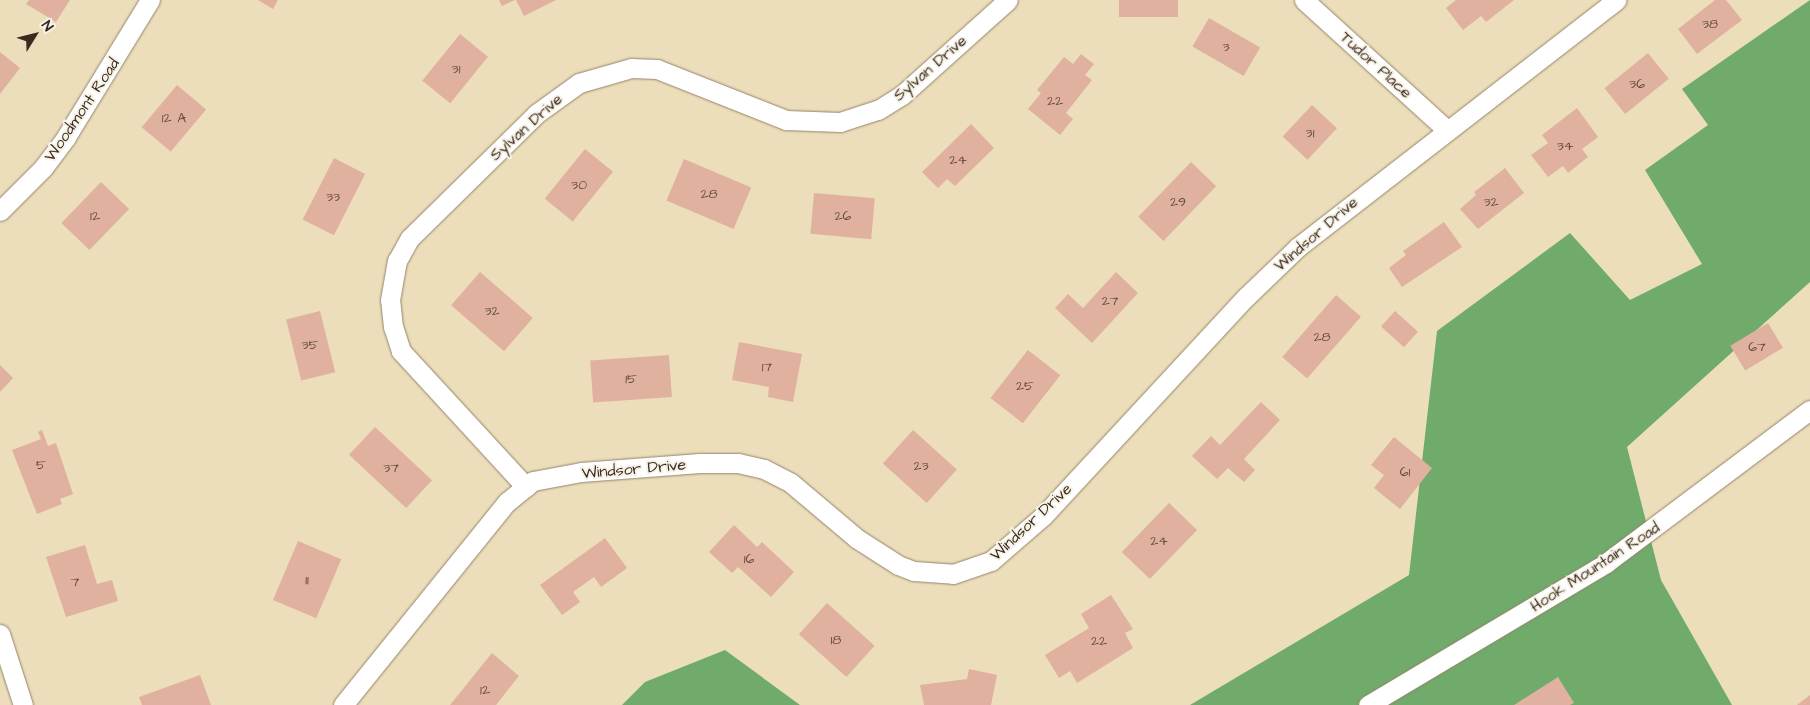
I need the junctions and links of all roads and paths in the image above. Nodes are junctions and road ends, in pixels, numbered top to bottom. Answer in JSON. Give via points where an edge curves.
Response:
{"nodes":[{"id":1,"x":150,"y":0,"type":"edge"},
{"id":2,"x":1008,"y":0,"type":"edge"},
{"id":3,"x":1304,"y":0,"type":"edge"},
{"id":4,"x":1616,"y":0,"type":"edge"},
{"id":5,"x":1447,"y":130,"type":"junction"},
{"id":6,"x":0,"y":210,"type":"edge"},
{"id":7,"x":1810,"y":410,"type":"edge"},
{"id":8,"x":526,"y":487,"type":"junction"},
{"id":9,"x":0,"y":634,"type":"edge"},
{"id":10,"x":23,"y":705,"type":"edge"},
{"id":11,"x":343,"y":705,"type":"edge"},
{"id":12,"x":1368,"y":705,"type":"edge"}],
"edges":[{"from":1,"to":6,"type":"street","name":"Woodmont Road","via":[[66,137],[43,168]]},
{"from":2,"to":8,"type":"street","name":"Sylvan Drive","via":[[902,95],[878,110],[840,122],[786,120],[657,69],[631,68],[579,83],[536,114],[410,238],[397,261],[390,300],[393,327],[401,350]]},
{"from":3,"to":5,"type":"street","name":"Tudor Place"},
{"from":4,"to":5,"type":"street","name":"Windsor Drive"},
{"from":5,"to":8,"type":"street","name":"Windsor Drive","via":[[1298,247],[1246,297],[1042,516],[1002,553],[974,569],[940,575],[898,565],[856,538],[791,483],[764,470],[738,463],[581,472],[533,481]]},
{"from":7,"to":12,"type":"street","name":"Hook Mountain Road","via":[[1606,563]]},
{"from":8,"to":11,"type":"street","name":"Windsor Drive","via":[[507,502]]},
{"from":9,"to":10,"type":"street"}]}
